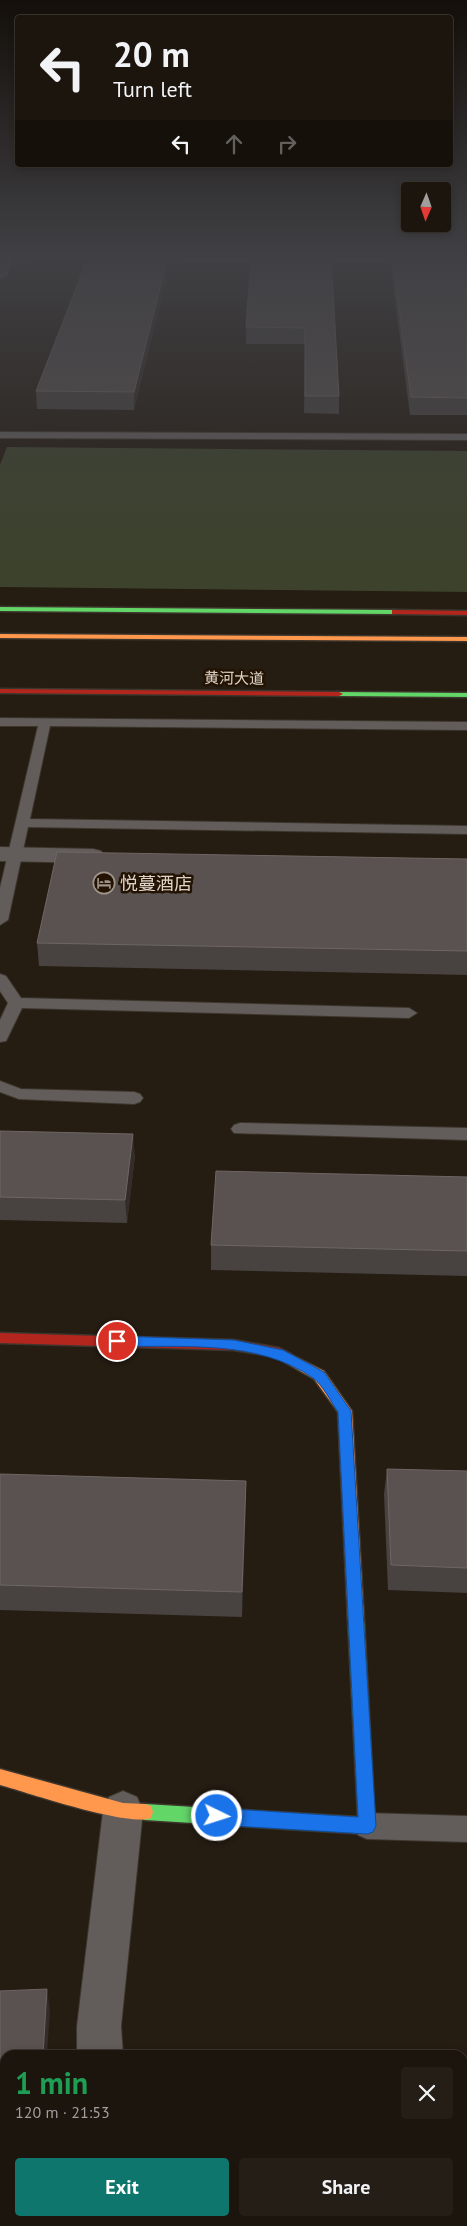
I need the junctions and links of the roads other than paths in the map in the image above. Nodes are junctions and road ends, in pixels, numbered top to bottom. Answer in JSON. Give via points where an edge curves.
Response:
{"nodes":[{"id":1,"x":0,"y":435,"type":"edge"},
{"id":2,"x":467,"y":437,"type":"edge"},
{"id":3,"x":0,"y":609,"type":"edge"},
{"id":4,"x":467,"y":613,"type":"edge"},
{"id":5,"x":0,"y":636,"type":"edge"},
{"id":6,"x":467,"y":639,"type":"edge"},
{"id":7,"x":0,"y":691,"type":"edge"},
{"id":8,"x":467,"y":695,"type":"edge"},
{"id":9,"x":0,"y":722,"type":"edge"},
{"id":10,"x":45,"y":722,"type":"junction"},
{"id":11,"x":467,"y":726,"type":"edge"},
{"id":12,"x":22,"y":824,"type":"junction"},
{"id":13,"x":467,"y":830,"type":"edge"},
{"id":14,"x":7,"y":854,"type":"edge"},
{"id":15,"x":113,"y":856,"type":"edge"},
{"id":16,"x":0,"y":920,"type":"edge"},
{"id":17,"x":0,"y":979,"type":"edge"},
{"id":18,"x":16,"y":1003,"type":"junction"},
{"id":19,"x":409,"y":1013,"type":"dead end"},
{"id":20,"x":0,"y":1037,"type":"edge"},
{"id":21,"x":0,"y":1086,"type":"edge"},
{"id":22,"x":134,"y":1098,"type":"dead end"},
{"id":23,"x":240,"y":1129,"type":"dead end"},
{"id":24,"x":467,"y":1134,"type":"edge"},
{"id":25,"x":0,"y":1338,"type":"edge"},
{"id":26,"x":0,"y":1777,"type":"edge"},
{"id":27,"x":123,"y":1811,"type":"junction"},
{"id":28,"x":367,"y":1826,"type":"junction"},
{"id":29,"x":467,"y":1829,"type":"edge"},
{"id":30,"x":100,"y":2050,"type":"edge"}],
"edges":[{"from":1,"to":2,"type":"lane"},
{"from":3,"to":4,"type":"main road"},
{"from":5,"to":6,"type":"main road"},
{"from":7,"to":8,"type":"main road","name":"黄河大道"},
{"from":9,"to":10,"type":"lane"},
{"from":10,"to":11,"type":"lane"},
{"from":10,"to":12,"type":"lane"},
{"from":12,"to":13,"type":"lane"},
{"from":12,"to":14,"type":"lane"},
{"from":14,"to":15,"type":"street"},
{"from":14,"to":16,"type":"lane"},
{"from":17,"to":18,"type":"lane"},
{"from":18,"to":19,"type":"lane"},
{"from":18,"to":20,"type":"lane"},
{"from":21,"to":22,"type":"lane","via":[[18,1094]]},
{"from":23,"to":24,"type":"lane"},
{"from":25,"to":28,"type":"main road","via":[[234,1344],[279,1353],[320,1375],[345,1411]]},
{"from":26,"to":27,"type":"main road"},
{"from":27,"to":28,"type":"main road"},
{"from":27,"to":30,"type":"street","via":[[99,2026]]},
{"from":28,"to":29,"type":"lane"}]}
